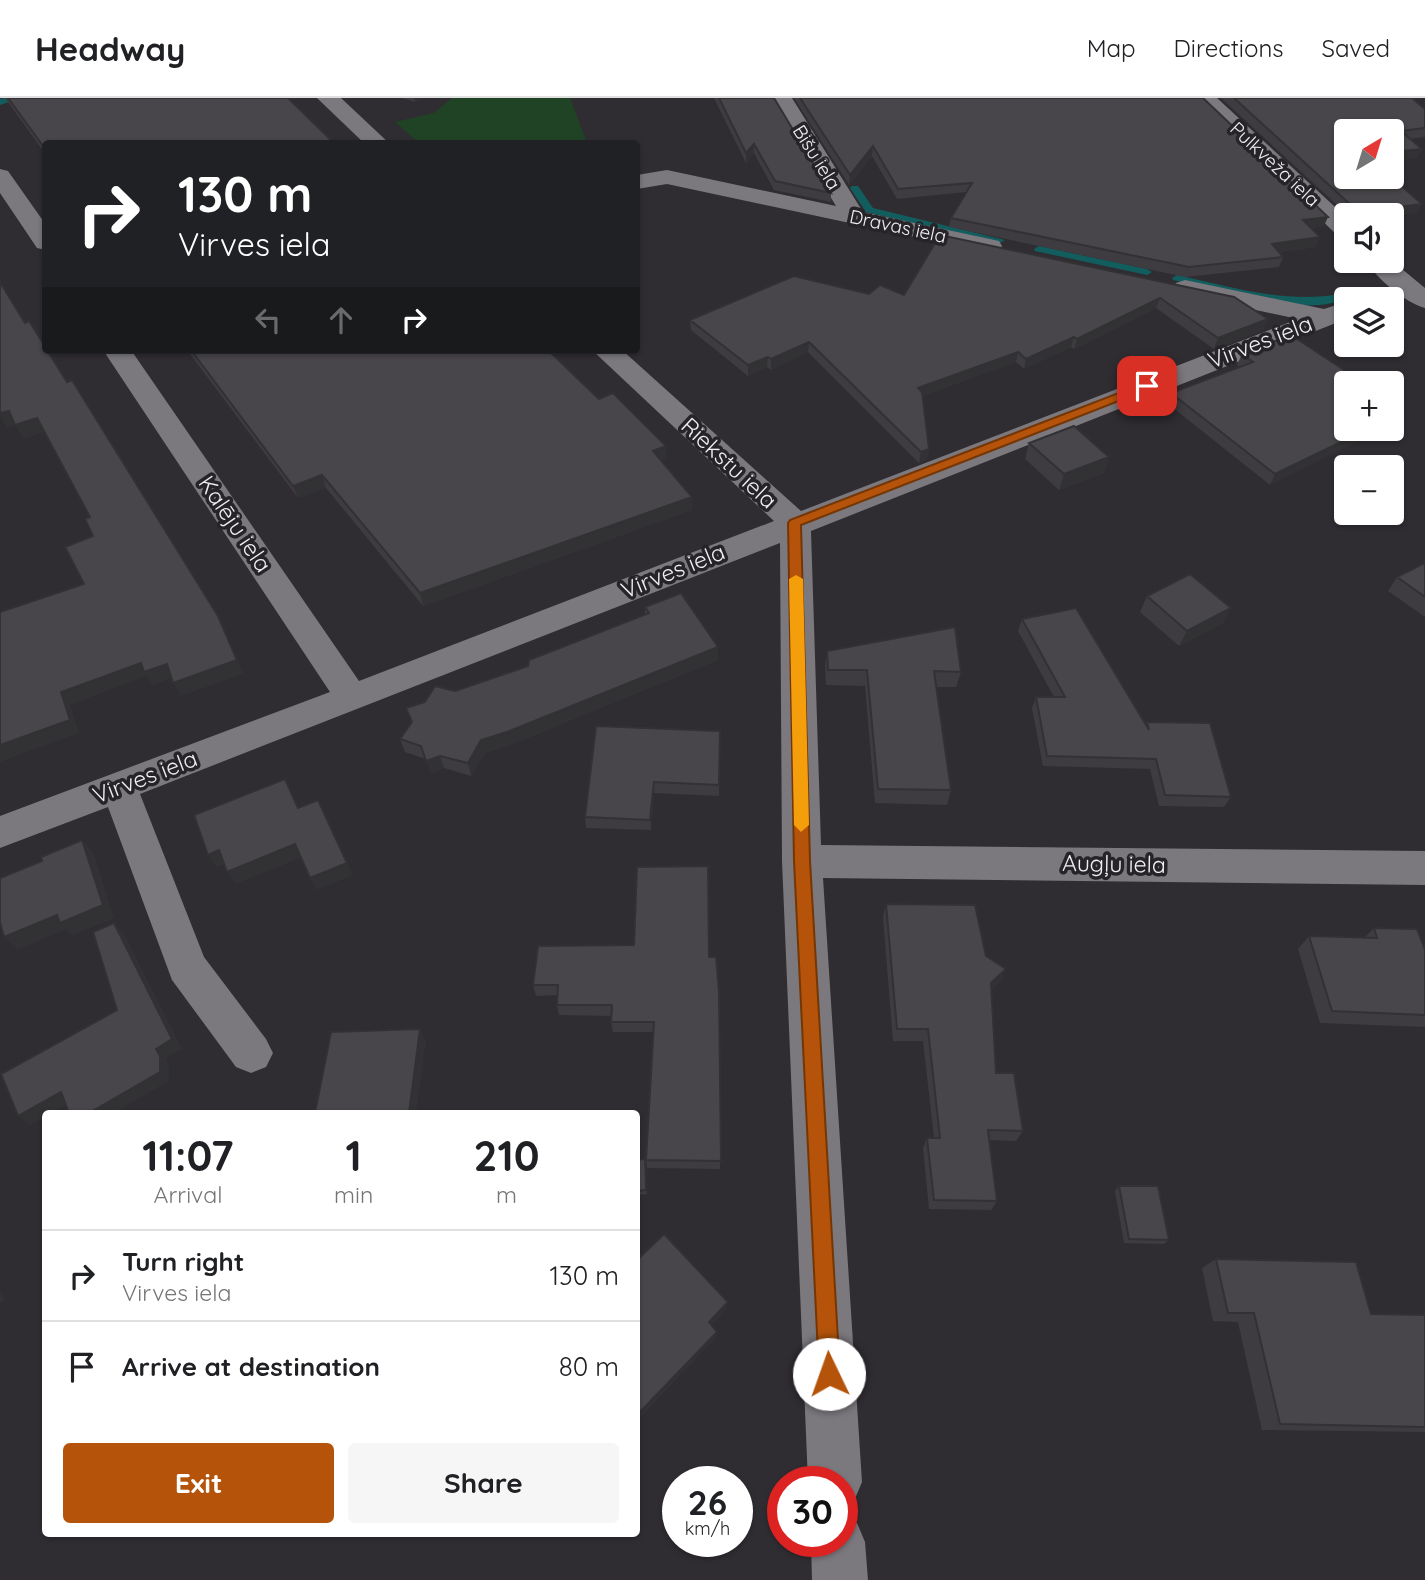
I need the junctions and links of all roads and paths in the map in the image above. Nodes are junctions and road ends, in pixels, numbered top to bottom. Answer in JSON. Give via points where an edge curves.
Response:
{"nodes":[{"id":1,"x":327,"y":98,"type":"edge"},
{"id":2,"x":780,"y":98,"type":"edge"},
{"id":3,"x":1205,"y":98,"type":"edge"},
{"id":4,"x":374,"y":140,"type":"edge"},
{"id":5,"x":0,"y":176,"type":"edge"},
{"id":6,"x":640,"y":182,"type":"edge"},
{"id":7,"x":853,"y":216,"type":"junction"},
{"id":8,"x":1334,"y":219,"type":"edge"},
{"id":9,"x":42,"y":237,"type":"edge"},
{"id":10,"x":1016,"y":252,"type":"edge"},
{"id":11,"x":1394,"y":273,"type":"edge"},
{"id":12,"x":1164,"y":284,"type":"edge"},
{"id":13,"x":1420,"y":292,"type":"edge"},
{"id":14,"x":1334,"y":314,"type":"edge"},
{"id":15,"x":1334,"y":314,"type":"edge"},
{"id":16,"x":120,"y":354,"type":"edge"},
{"id":17,"x":610,"y":354,"type":"edge"},
{"id":18,"x":795,"y":523,"type":"junction"},
{"id":19,"x":352,"y":698,"type":"junction"},
{"id":20,"x":119,"y":787,"type":"junction"},
{"id":21,"x":0,"y":832,"type":"edge"},
{"id":22,"x":802,"y":861,"type":"junction"},
{"id":23,"x":1425,"y":867,"type":"edge"},
{"id":24,"x":251,"y":1053,"type":"dead end"},
{"id":25,"x":834,"y":1466,"type":"edge"},
{"id":26,"x":839,"y":1557,"type":"edge"},
{"id":27,"x":840,"y":1580,"type":"edge"}],
"edges":[{"from":1,"to":4,"type":"street"},
{"from":2,"to":7,"type":"street","name":"Bišu iela"},
{"from":3,"to":8,"type":"street","name":"Pulkveža iela"},
{"from":5,"to":9,"type":"street"},
{"from":6,"to":7,"type":"street","name":"Dravas iela","via":[[667,177]]},
{"from":7,"to":10,"type":"street","name":"Dravas iela"},
{"from":11,"to":13,"type":"street"},
{"from":12,"to":14,"type":"street"},
{"from":15,"to":18,"type":"street","name":"Virves iela"},
{"from":16,"to":19,"type":"street","name":"Kalēju iela"},
{"from":17,"to":18,"type":"street","name":"Riekstu iela"},
{"from":18,"to":19,"type":"street","name":"Virves iela"},
{"from":18,"to":22,"type":"street","name":"Riekstu iela"},
{"from":19,"to":20,"type":"street","name":"Virves iela"},
{"from":20,"to":21,"type":"street","name":"Virves iela"},
{"from":20,"to":24,"type":"street","via":[[187,967]]},
{"from":22,"to":23,"type":"street","name":"Augļu iela"},
{"from":22,"to":25,"type":"street","name":"Riekstu iela"},
{"from":26,"to":27,"type":"street"}]}
